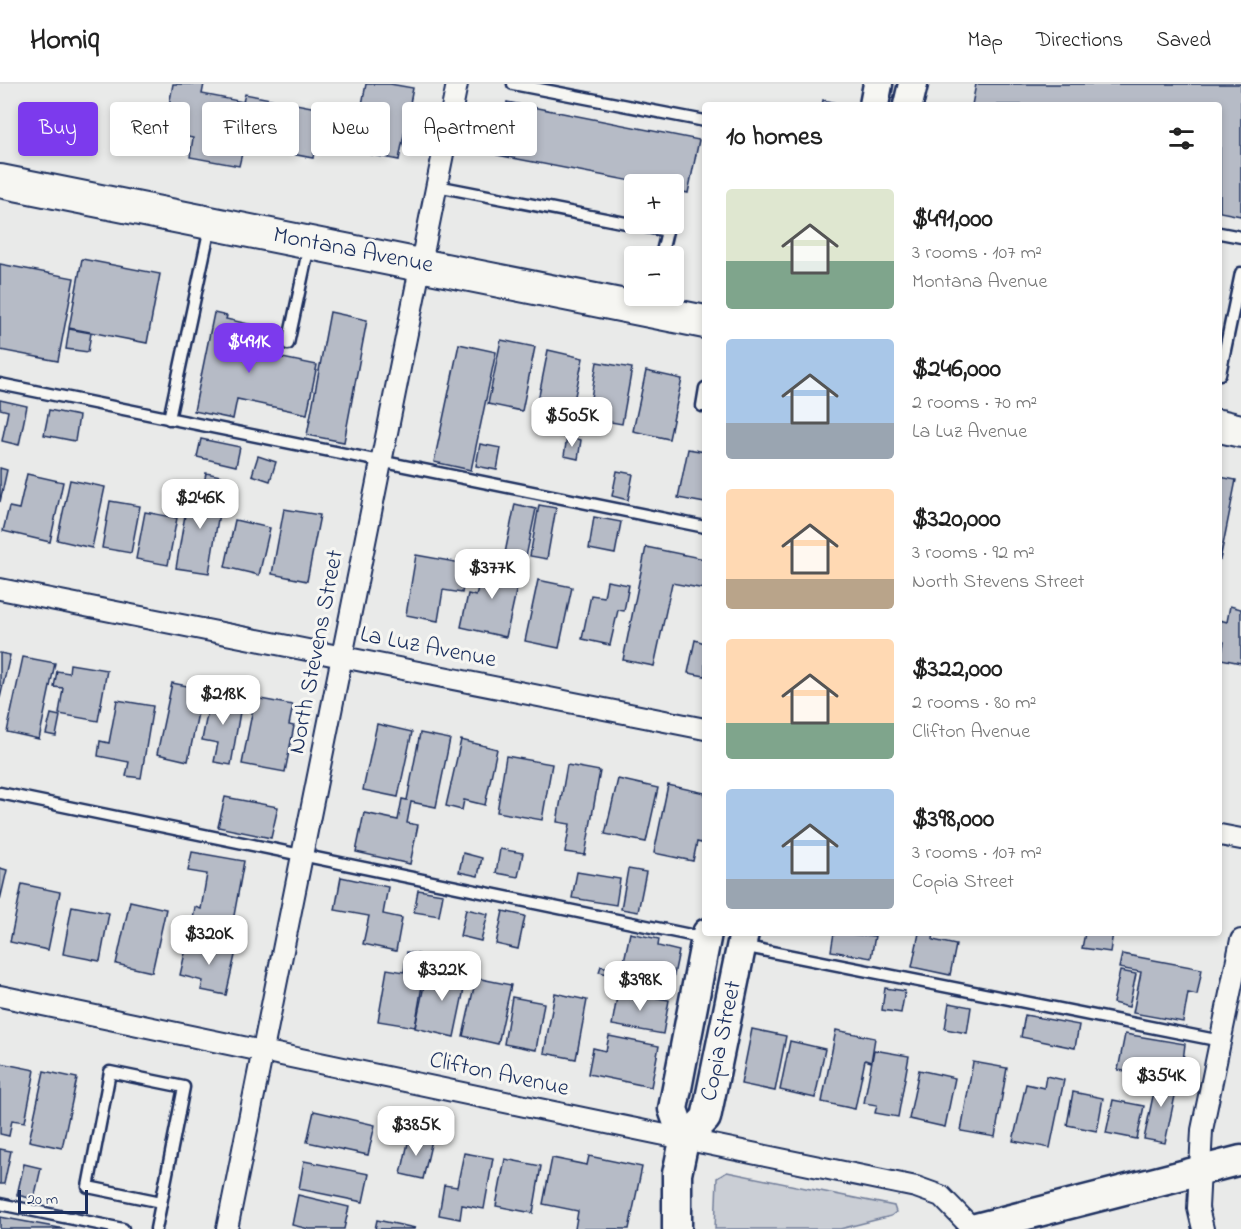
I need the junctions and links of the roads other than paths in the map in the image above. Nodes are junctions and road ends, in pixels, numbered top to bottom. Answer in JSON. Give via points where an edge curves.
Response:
{"nodes":[{"id":1,"x":457,"y":84,"type":"edge"},
{"id":2,"x":513,"y":84,"type":"edge"},
{"id":3,"x":878,"y":84,"type":"edge"},
{"id":4,"x":913,"y":84,"type":"edge"},
{"id":5,"x":875,"y":102,"type":"edge"},
{"id":6,"x":909,"y":102,"type":"edge"},
{"id":7,"x":702,"y":121,"type":"edge"},
{"id":8,"x":0,"y":181,"type":"edge"},
{"id":9,"x":437,"y":186,"type":"junction"},
{"id":10,"x":211,"y":223,"type":"junction"},
{"id":11,"x":1222,"y":233,"type":"edge"},
{"id":12,"x":1241,"y":237,"type":"edge"},
{"id":13,"x":309,"y":243,"type":"junction"},
{"id":14,"x":663,"y":246,"type":"edge"},
{"id":15,"x":421,"y":265,"type":"junction"},
{"id":16,"x":1241,"y":273,"type":"edge"},
{"id":17,"x":624,"y":299,"type":"edge"},
{"id":18,"x":659,"y":306,"type":"edge"},
{"id":19,"x":702,"y":321,"type":"edge"},
{"id":20,"x":288,"y":344,"type":"dead end"},
{"id":21,"x":1222,"y":356,"type":"edge"},
{"id":22,"x":0,"y":384,"type":"edge"},
{"id":23,"x":169,"y":419,"type":"junction"},
{"id":24,"x":1222,"y":426,"type":"edge"},
{"id":25,"x":1241,"y":430,"type":"edge"},
{"id":26,"x":381,"y":462,"type":"junction"},
{"id":27,"x":702,"y":527,"type":"edge"},
{"id":28,"x":0,"y":589,"type":"edge"},
{"id":29,"x":342,"y":657,"type":"junction"},
{"id":30,"x":702,"y":728,"type":"edge"},
{"id":31,"x":0,"y":793,"type":"edge"},
{"id":32,"x":1222,"y":834,"type":"edge"},
{"id":33,"x":1241,"y":839,"type":"edge"},
{"id":34,"x":303,"y":856,"type":"junction"},
{"id":35,"x":702,"y":935,"type":"edge"},
{"id":36,"x":707,"y":936,"type":"edge"},
{"id":37,"x":743,"y":939,"type":"edge"},
{"id":38,"x":1241,"y":940,"type":"edge"},
{"id":39,"x":0,"y":996,"type":"edge"},
{"id":40,"x":1221,"y":1041,"type":"junction"},
{"id":41,"x":263,"y":1049,"type":"junction"},
{"id":42,"x":684,"y":1141,"type":"junction"},
{"id":43,"x":1241,"y":1160,"type":"edge"},
{"id":44,"x":1198,"y":1171,"type":"junction"},
{"id":45,"x":161,"y":1202,"type":"junction"},
{"id":46,"x":0,"y":1204,"type":"edge"},
{"id":47,"x":123,"y":1229,"type":"edge"},
{"id":48,"x":156,"y":1229,"type":"edge"},
{"id":49,"x":227,"y":1229,"type":"edge"},
{"id":50,"x":677,"y":1229,"type":"edge"},
{"id":51,"x":973,"y":1229,"type":"edge"},
{"id":52,"x":1203,"y":1229,"type":"edge"}],
"edges":[{"from":1,"to":9,"type":"street","name":"North Stevens Street"},
{"from":2,"to":7,"type":"lane"},
{"from":3,"to":5,"type":"main road"},
{"from":4,"to":6,"type":"main road"},
{"from":8,"to":10,"type":"main road","name":"Montana Avenue"},
{"from":9,"to":14,"type":"lane","via":[[667,231]]},
{"from":9,"to":15,"type":"street","name":"North Stevens Street"},
{"from":10,"to":13,"type":"main road","name":"Montana Avenue"},
{"from":10,"to":23,"type":"lane"},
{"from":11,"to":12,"type":"lane"},
{"from":13,"to":15,"type":"main road","name":"Montana Avenue"},
{"from":13,"to":20,"type":"lane"},
{"from":15,"to":17,"type":"main road","name":"Montana Avenue"},
{"from":15,"to":26,"type":"street","name":"North Stevens Street"},
{"from":16,"to":21,"type":"lane"},
{"from":18,"to":19,"type":"main road","name":"Montana Avenue"},
{"from":22,"to":23,"type":"lane"},
{"from":23,"to":26,"type":"lane"},
{"from":24,"to":25,"type":"main road"},
{"from":26,"to":27,"type":"lane"},
{"from":26,"to":29,"type":"street","name":"North Stevens Street"},
{"from":28,"to":29,"type":"street","name":"La Luz Avenue"},
{"from":29,"to":30,"type":"street","name":"La Luz Avenue"},
{"from":29,"to":34,"type":"street","name":"North Stevens Street"},
{"from":31,"to":34,"type":"lane"},
{"from":32,"to":33,"type":"street"},
{"from":34,"to":35,"type":"lane"},
{"from":34,"to":41,"type":"street","name":"North Stevens Street"},
{"from":36,"to":42,"type":"main road","name":"Copia Street","via":[[673,1109]]},
{"from":37,"to":40,"type":"lane"},
{"from":37,"to":42,"type":"main road","name":"Copia Street","via":[[706,1118]]},
{"from":38,"to":40,"type":"street"},
{"from":39,"to":41,"type":"street","name":"Clifton Avenue"},
{"from":40,"to":44,"type":"street","via":[[1202,1130]]},
{"from":41,"to":42,"type":"street","name":"Clifton Avenue"},
{"from":41,"to":49,"type":"street","name":"North Stevens Street"},
{"from":42,"to":50,"type":"main road","via":[[677,1174]]},
{"from":42,"to":51,"type":"street","name":"Clifton Avenue","via":[[916,1187],[941,1196]]},
{"from":43,"to":44,"type":"main road"},
{"from":44,"to":51,"type":"main road"},
{"from":44,"to":52,"type":"street","via":[[1198,1208]]},
{"from":45,"to":45,"type":"lane","via":[[184,1087],[110,1072],[88,1187]]},
{"from":45,"to":48,"type":"lane"},
{"from":46,"to":47,"type":"lane"}]}
